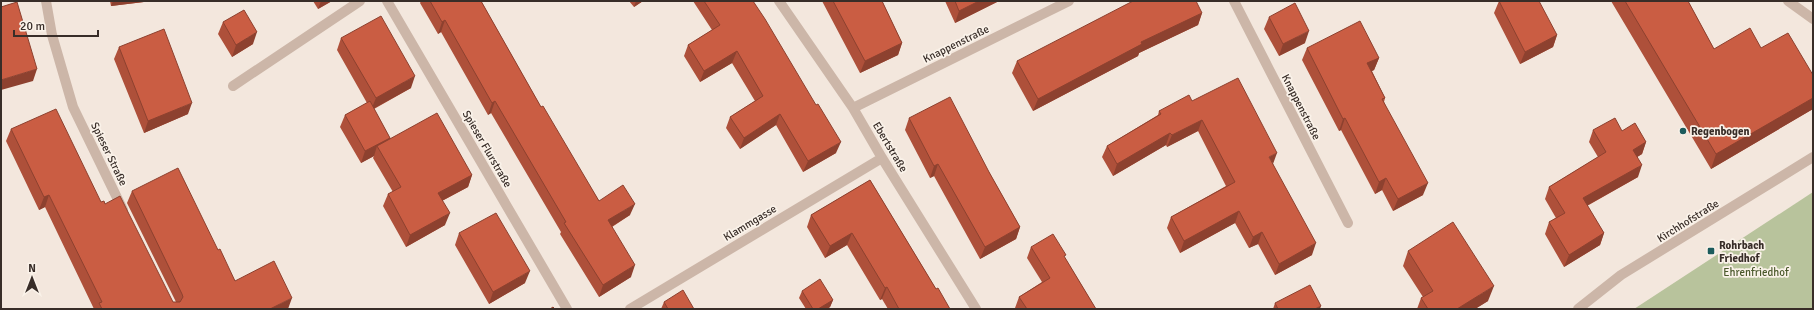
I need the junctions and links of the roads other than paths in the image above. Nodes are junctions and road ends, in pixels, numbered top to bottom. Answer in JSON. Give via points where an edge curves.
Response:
{"nodes":[{"id":1,"x":46,"y":1,"type":"edge"},
{"id":2,"x":360,"y":1,"type":"edge"},
{"id":3,"x":387,"y":1,"type":"edge"},
{"id":4,"x":779,"y":1,"type":"edge"},
{"id":5,"x":1069,"y":1,"type":"edge"},
{"id":6,"x":1234,"y":1,"type":"edge"},
{"id":7,"x":1788,"y":1,"type":"edge"},
{"id":8,"x":1813,"y":19,"type":"edge"},
{"id":9,"x":233,"y":86,"type":"dead end"},
{"id":10,"x":853,"y":108,"type":"junction"},
{"id":11,"x":1813,"y":157,"type":"edge"},
{"id":12,"x":882,"y":158,"type":"junction"},
{"id":13,"x":127,"y":219,"type":"edge"},
{"id":14,"x":1348,"y":223,"type":"dead end"},
{"id":15,"x":567,"y":309,"type":"edge"},
{"id":16,"x":630,"y":309,"type":"edge"},
{"id":17,"x":976,"y":309,"type":"edge"},
{"id":18,"x":1578,"y":309,"type":"edge"}],
"edges":[{"from":1,"to":13,"type":"street","name":"Spieser Straße","via":[[52,35],[73,107]]},
{"from":2,"to":9,"type":"street"},
{"from":3,"to":15,"type":"street","name":"Spieser Flurstraße"},
{"from":4,"to":10,"type":"street","name":"Ebertstraße"},
{"from":5,"to":10,"type":"street","name":"Knappenstraße"},
{"from":6,"to":14,"type":"street","name":"Knappenstraße"},
{"from":7,"to":8,"type":"street"},
{"from":10,"to":12,"type":"street","name":"Ebertstraße"},
{"from":11,"to":18,"type":"street","name":"Kirchhofstraße","via":[[1621,275]]},
{"from":12,"to":16,"type":"street","name":"Klammgasse"},
{"from":12,"to":17,"type":"street","name":"Ebertstraße"}]}
